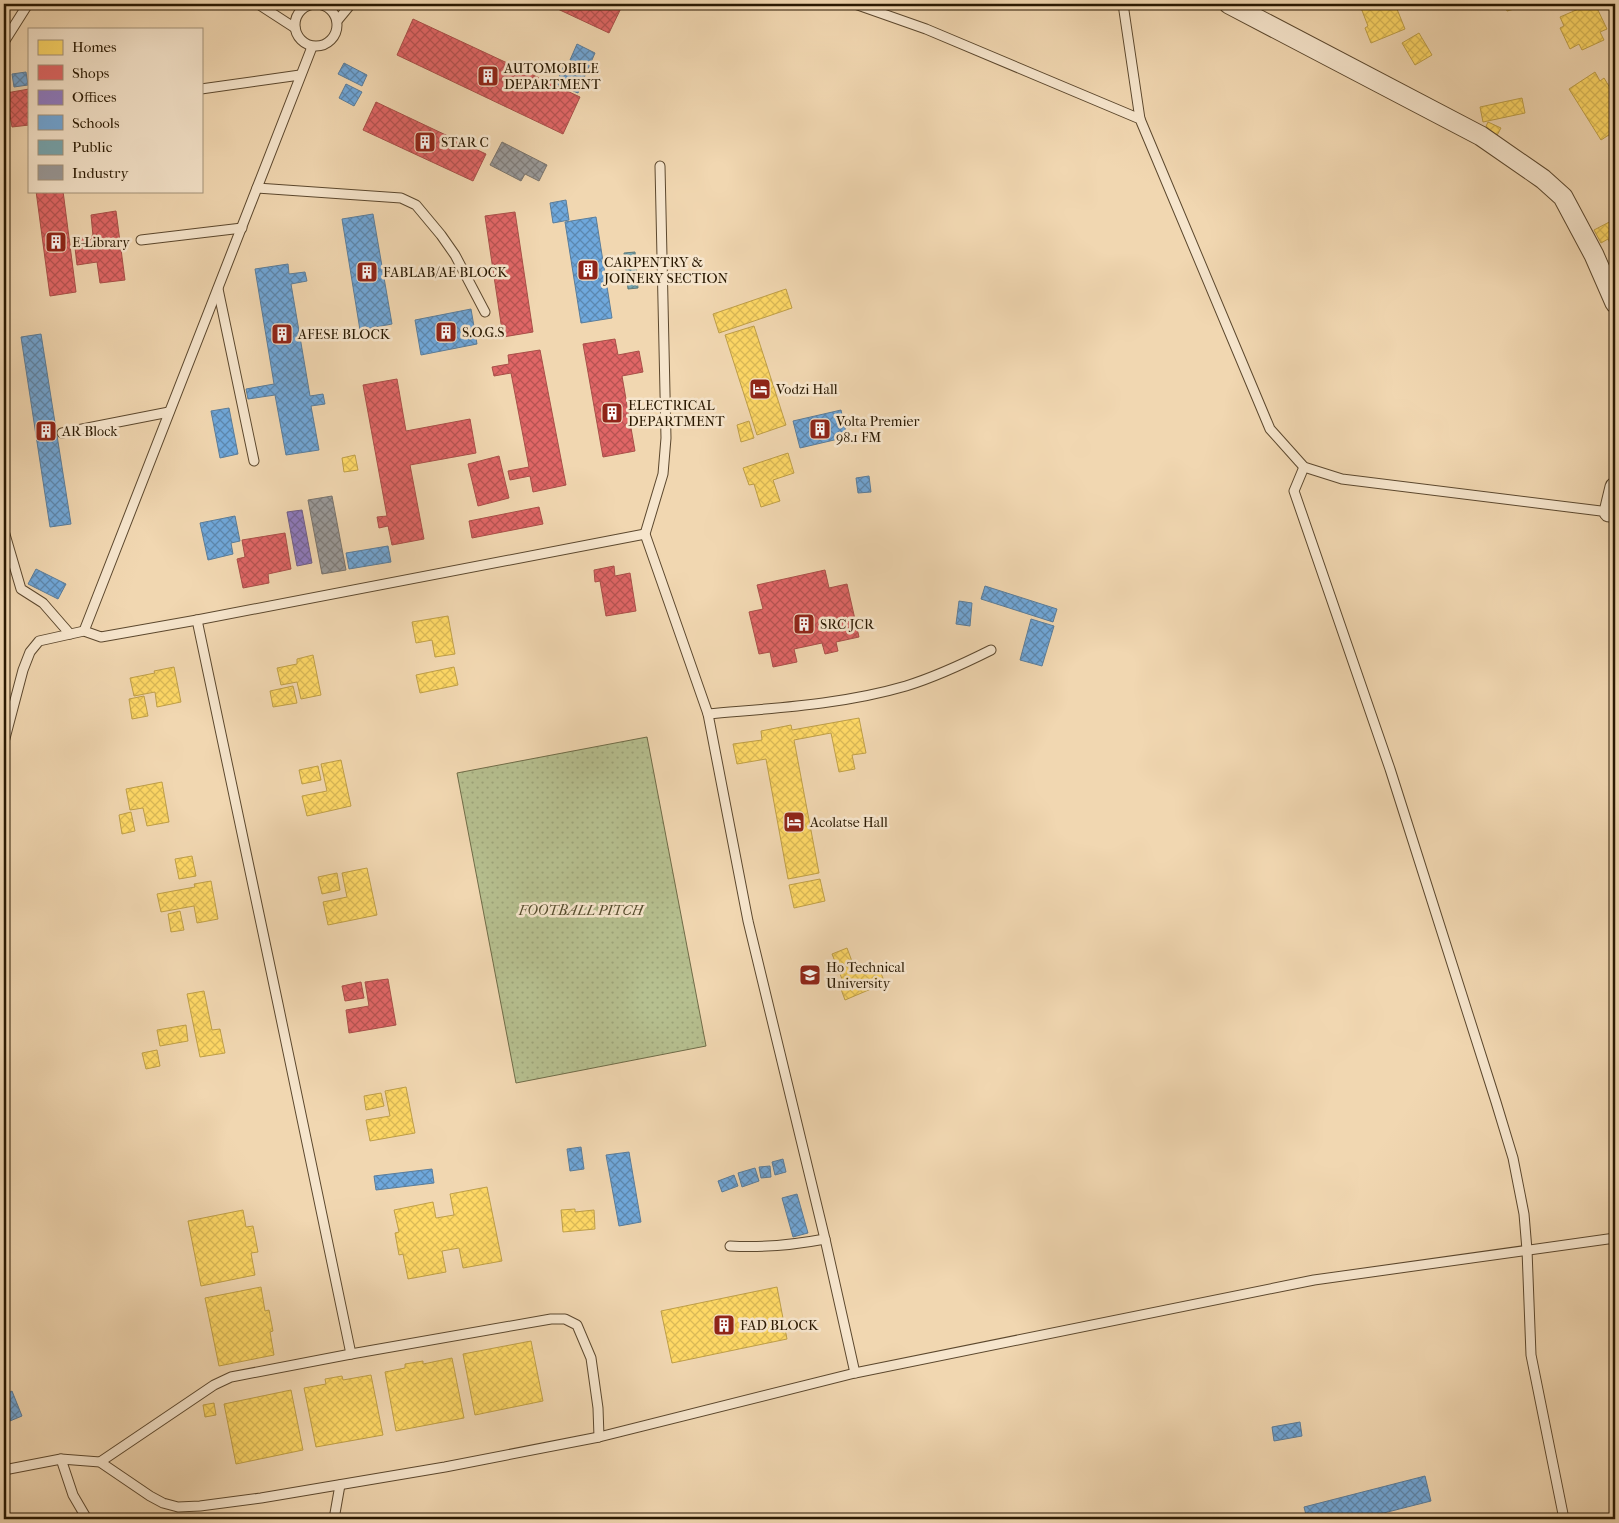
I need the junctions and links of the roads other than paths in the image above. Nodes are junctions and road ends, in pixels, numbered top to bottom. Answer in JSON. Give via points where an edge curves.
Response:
{"nodes":[{"id":1,"x":28,"y":4,"type":"edge"},
{"id":2,"x":258,"y":4,"type":"edge"},
{"id":3,"x":309,"y":4,"type":"edge"},
{"id":4,"x":352,"y":4,"type":"edge"},
{"id":5,"x":855,"y":4,"type":"edge"},
{"id":6,"x":1123,"y":4,"type":"edge"},
{"id":7,"x":1228,"y":4,"type":"edge"},
{"id":8,"x":337,"y":20,"type":"junction"},
{"id":9,"x":295,"y":28,"type":"junction"},
{"id":10,"x":4,"y":42,"type":"edge"},
{"id":11,"x":312,"y":46,"type":"junction"},
{"id":12,"x":300,"y":75,"type":"junction"},
{"id":13,"x":202,"y":89,"type":"edge"},
{"id":14,"x":1140,"y":119,"type":"junction"},
{"id":15,"x":660,"y":166,"type":"dead end"},
{"id":16,"x":257,"y":188,"type":"junction"},
{"id":17,"x":242,"y":228,"type":"junction"},
{"id":18,"x":140,"y":240,"type":"dead end"},
{"id":19,"x":218,"y":288,"type":"junction"},
{"id":20,"x":1615,"y":303,"type":"edge"},
{"id":21,"x":485,"y":312,"type":"dead end"},
{"id":22,"x":168,"y":412,"type":"junction"},
{"id":23,"x":62,"y":433,"type":"dead end"},
{"id":24,"x":254,"y":461,"type":"dead end"},
{"id":25,"x":1304,"y":467,"type":"junction"},
{"id":26,"x":1615,"y":487,"type":"edge"},
{"id":27,"x":1612,"y":512,"type":"edge"},
{"id":28,"x":4,"y":531,"type":"edge"},
{"id":29,"x":645,"y":534,"type":"junction"},
{"id":30,"x":197,"y":620,"type":"junction"},
{"id":31,"x":84,"y":631,"type":"junction"},
{"id":32,"x":70,"y":634,"type":"junction"},
{"id":33,"x":991,"y":650,"type":"dead end"},
{"id":34,"x":708,"y":714,"type":"junction"},
{"id":35,"x":4,"y":742,"type":"edge"},
{"id":36,"x":1615,"y":1238,"type":"edge"},
{"id":37,"x":825,"y":1239,"type":"junction"},
{"id":38,"x":730,"y":1246,"type":"dead end"},
{"id":39,"x":1527,"y":1250,"type":"junction"},
{"id":40,"x":350,"y":1354,"type":"junction"},
{"id":41,"x":855,"y":1373,"type":"junction"},
{"id":42,"x":599,"y":1437,"type":"junction"},
{"id":43,"x":61,"y":1460,"type":"junction"},
{"id":44,"x":100,"y":1462,"type":"junction"},
{"id":45,"x":4,"y":1470,"type":"edge"},
{"id":46,"x":340,"y":1485,"type":"junction"},
{"id":47,"x":87,"y":1519,"type":"edge"},
{"id":48,"x":334,"y":1519,"type":"edge"},
{"id":49,"x":1564,"y":1519,"type":"edge"}],
"edges":[{"from":1,"to":10,"type":"lane"},
{"from":2,"to":9,"type":"lane"},
{"from":3,"to":8,"type":"lane","via":[[328,7]]},
{"from":3,"to":9,"type":"lane","via":[[296,17]]},
{"from":4,"to":8,"type":"lane"},
{"from":5,"to":14,"type":"lane","via":[[926,28]]},
{"from":6,"to":14,"type":"lane"},
{"from":7,"to":20,"type":"street","via":[[1481,136],[1543,179],[1563,197]]},
{"from":8,"to":11,"type":"lane","via":[[337,31],[331,40],[322,46]]},
{"from":9,"to":11,"type":"lane","via":[[302,42]]},
{"from":11,"to":12,"type":"lane"},
{"from":12,"to":13,"type":"lane"},
{"from":12,"to":16,"type":"lane"},
{"from":14,"to":25,"type":"lane","via":[[1270,430]]},
{"from":15,"to":29,"type":"lane","via":[[666,438],[663,474]]},
{"from":16,"to":17,"type":"lane"},
{"from":16,"to":21,"type":"lane","via":[[401,198],[416,205],[455,255]]},
{"from":17,"to":18,"type":"lane"},
{"from":17,"to":19,"type":"lane"},
{"from":19,"to":22,"type":"lane"},
{"from":19,"to":24,"type":"lane"},
{"from":22,"to":23,"type":"lane"},
{"from":22,"to":31,"type":"lane"},
{"from":25,"to":27,"type":"lane","via":[[1342,479]]},
{"from":25,"to":39,"type":"lane","via":[[1294,491],[1390,769],[1496,1102],[1513,1158]]},
{"from":26,"to":27,"type":"street"},
{"from":28,"to":32,"type":"lane","via":[[21,589],[43,602]]},
{"from":29,"to":30,"type":"lane"},
{"from":29,"to":34,"type":"lane"},
{"from":30,"to":31,"type":"lane","via":[[101,637]]},
{"from":30,"to":40,"type":"lane"},
{"from":31,"to":32,"type":"lane"},
{"from":32,"to":35,"type":"lane","via":[[39,641],[30,652]]},
{"from":33,"to":34,"type":"lane","via":[[952,669],[880,692],[805,706]]},
{"from":34,"to":37,"type":"lane","via":[[748,921]]},
{"from":36,"to":39,"type":"lane"},
{"from":37,"to":38,"type":"lane","via":[[759,1248]]},
{"from":37,"to":41,"type":"lane"},
{"from":39,"to":41,"type":"lane","via":[[1314,1280]]},
{"from":39,"to":49,"type":"lane","via":[[1531,1355]]},
{"from":40,"to":42,"type":"lane","via":[[551,1318],[565,1319],[577,1325],[591,1358]]},
{"from":40,"to":44,"type":"lane","via":[[231,1377],[214,1384]]},
{"from":41,"to":42,"type":"lane"},
{"from":42,"to":46,"type":"lane"},
{"from":43,"to":44,"type":"lane"},
{"from":43,"to":45,"type":"lane"},
{"from":43,"to":47,"type":"lane","via":[[73,1495]]},
{"from":44,"to":46,"type":"lane","via":[[150,1496],[178,1507]]},
{"from":46,"to":48,"type":"lane"}]}
